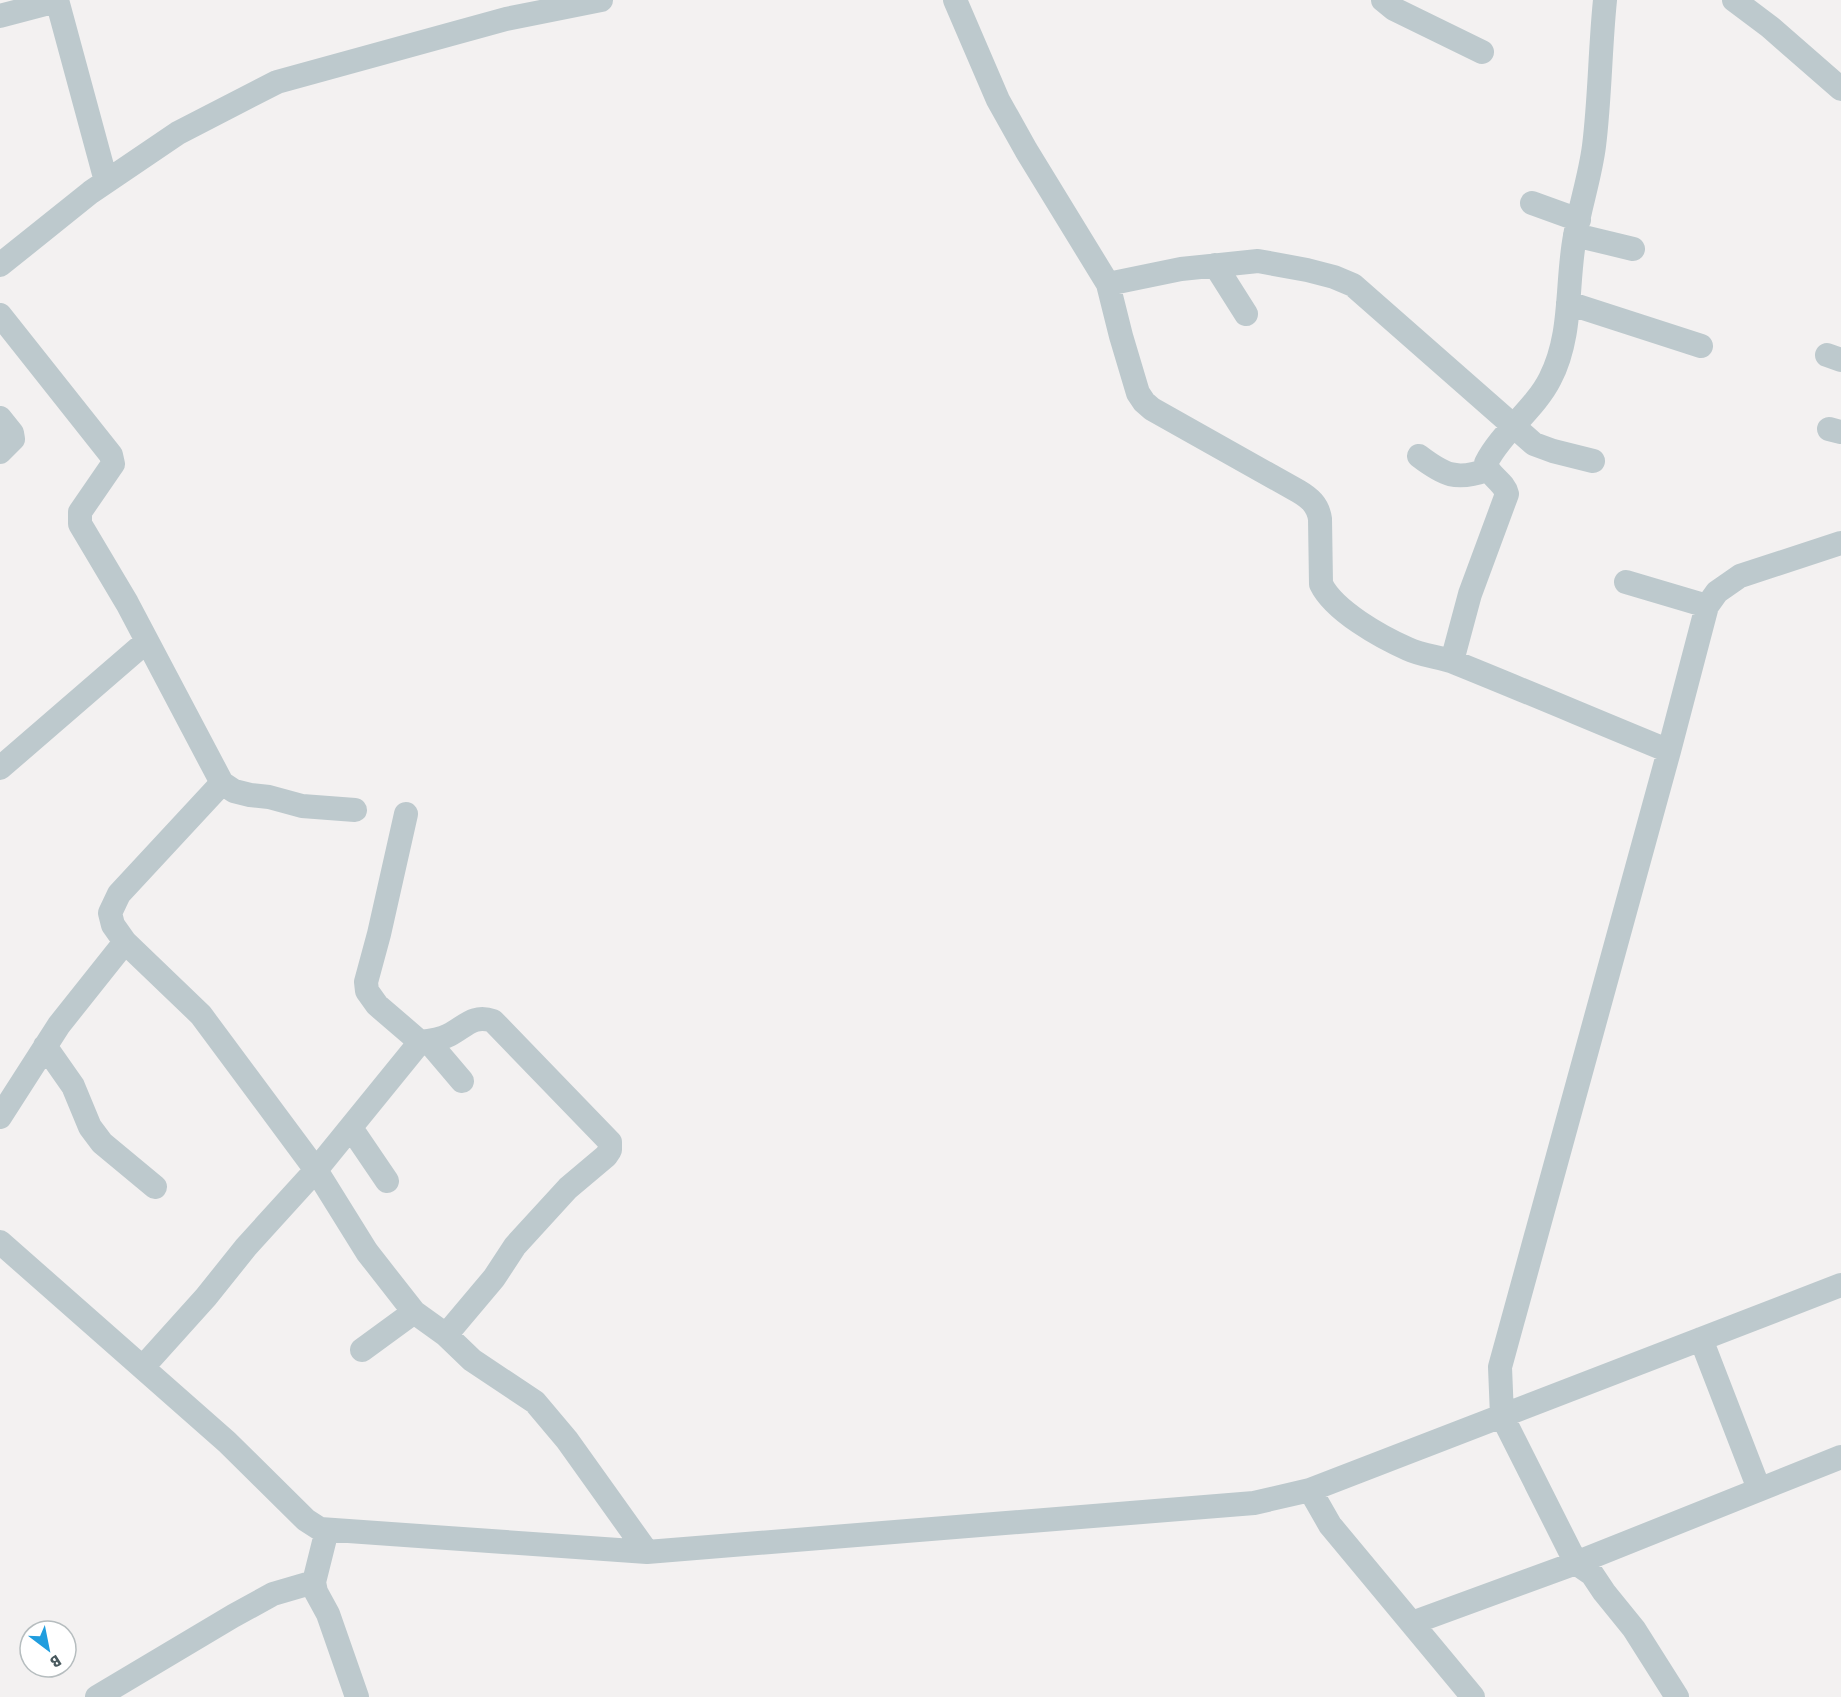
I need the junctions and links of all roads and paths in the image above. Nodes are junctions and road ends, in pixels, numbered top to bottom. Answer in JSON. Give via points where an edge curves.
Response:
{"nodes":[{"id":1,"x":601,"y":0,"type":"edge"},
{"id":2,"x":955,"y":0,"type":"edge"},
{"id":3,"x":1605,"y":0,"type":"edge"},
{"id":4,"x":1734,"y":0,"type":"edge"},
{"id":5,"x":57,"y":1,"type":"edge"},
{"id":6,"x":1380,"y":4,"type":"edge"},
{"id":7,"x":0,"y":16,"type":"edge"},
{"id":8,"x":1482,"y":52,"type":"dead end"},
{"id":9,"x":1841,"y":89,"type":"edge"},
{"id":10,"x":106,"y":181,"type":"junction"},
{"id":11,"x":1532,"y":203,"type":"dead end"},
{"id":12,"x":1577,"y":228,"type":"junction"},
{"id":13,"x":1633,"y":249,"type":"dead end"},
{"id":14,"x":0,"y":265,"type":"edge"},
{"id":15,"x":1215,"y":265,"type":"junction"},
{"id":16,"x":1108,"y":284,"type":"junction"},
{"id":17,"x":1568,"y":303,"type":"junction"},
{"id":18,"x":1246,"y":314,"type":"dead end"},
{"id":19,"x":0,"y":315,"type":"edge"},
{"id":20,"x":1701,"y":346,"type":"dead end"},
{"id":21,"x":0,"y":418,"type":"edge"},
{"id":22,"x":1514,"y":426,"type":"junction"},
{"id":23,"x":0,"y":452,"type":"edge"},
{"id":24,"x":1419,"y":456,"type":"dead end"},
{"id":25,"x":1593,"y":461,"type":"dead end"},
{"id":26,"x":1487,"y":470,"type":"junction"},
{"id":27,"x":1841,"y":543,"type":"edge"},
{"id":28,"x":1626,"y":582,"type":"dead end"},
{"id":29,"x":1707,"y":606,"type":"junction"},
{"id":30,"x":147,"y":641,"type":"junction"},
{"id":31,"x":1452,"y":661,"type":"junction"},
{"id":32,"x":1669,"y":752,"type":"junction"},
{"id":33,"x":0,"y":768,"type":"edge"},
{"id":34,"x":222,"y":783,"type":"junction"},
{"id":35,"x":354,"y":810,"type":"dead end"},
{"id":36,"x":406,"y":814,"type":"dead end"},
{"id":37,"x":125,"y":942,"type":"junction"},
{"id":38,"x":424,"y":1041,"type":"junction"},
{"id":39,"x":45,"y":1046,"type":"junction"},
{"id":40,"x":462,"y":1081,"type":"dead end"},
{"id":41,"x":0,"y":1118,"type":"edge"},
{"id":42,"x":351,"y":1128,"type":"junction"},
{"id":43,"x":316,"y":1170,"type":"junction"},
{"id":44,"x":387,"y":1182,"type":"dead end"},
{"id":45,"x":155,"y":1187,"type":"dead end"},
{"id":46,"x":0,"y":1242,"type":"edge"},
{"id":47,"x":1841,"y":1285,"type":"edge"},
{"id":48,"x":414,"y":1312,"type":"junction"},
{"id":49,"x":446,"y":1335,"type":"junction"},
{"id":50,"x":1701,"y":1339,"type":"junction"},
{"id":51,"x":362,"y":1350,"type":"dead end"},
{"id":52,"x":143,"y":1367,"type":"junction"},
{"id":53,"x":1502,"y":1416,"type":"junction"},
{"id":54,"x":1841,"y":1457,"type":"edge"},
{"id":55,"x":1759,"y":1489,"type":"junction"},
{"id":56,"x":1310,"y":1490,"type":"junction"},
{"id":57,"x":327,"y":1530,"type":"junction"},
{"id":58,"x":647,"y":1552,"type":"junction"},
{"id":59,"x":1576,"y":1563,"type":"junction"},
{"id":60,"x":314,"y":1582,"type":"junction"},
{"id":61,"x":1412,"y":1623,"type":"junction"},
{"id":62,"x":97,"y":1697,"type":"edge"},
{"id":63,"x":357,"y":1697,"type":"edge"},
{"id":64,"x":1473,"y":1697,"type":"edge"},
{"id":65,"x":1677,"y":1697,"type":"edge"}],
"edges":[{"from":1,"to":10,"type":"street","via":[[506,19],[278,82],[178,133]]},
{"from":2,"to":16,"type":"street","via":[[998,100]]},
{"from":3,"to":12,"type":"street","via":[[1594,147]]},
{"from":4,"to":9,"type":"street"},
{"from":5,"to":7,"type":"street"},
{"from":5,"to":10,"type":"street"},
{"from":6,"to":8,"type":"street"},
{"from":10,"to":14,"type":"street"},
{"from":11,"to":12,"type":"street"},
{"from":12,"to":13,"type":"street"},
{"from":12,"to":17,"type":"street"},
{"from":15,"to":16,"type":"street"},
{"from":15,"to":18,"type":"street"},
{"from":15,"to":22,"type":"street","via":[[1258,261],[1307,270],[1353,285]]},
{"from":16,"to":31,"type":"street","via":[[1120,336],[1144,402],[1308,497],[1319,512],[1321,584],[1325,593],[1355,620],[1408,650]]},
{"from":17,"to":20,"type":"street"},
{"from":17,"to":22,"type":"street","via":[[1560,353],[1549,381]]},
{"from":19,"to":30,"type":"street","via":[[111,455],[113,464],[79,519]]},
{"from":21,"to":23,"type":"street","via":[[13,440]]},
{"from":22,"to":25,"type":"street","via":[[1534,444]]},
{"from":22,"to":26,"type":"street","via":[[1489,457]]},
{"from":24,"to":26,"type":"street","via":[[1454,477]]},
{"from":26,"to":31,"type":"street","via":[[1507,494],[1470,594]]},
{"from":27,"to":29,"type":"street","via":[[1740,576],[1717,592]]},
{"from":28,"to":29,"type":"street"},
{"from":29,"to":32,"type":"street"},
{"from":30,"to":33,"type":"street"},
{"from":30,"to":34,"type":"street"},
{"from":31,"to":32,"type":"street"},
{"from":32,"to":53,"type":"street","via":[[1500,1367]]},
{"from":34,"to":35,"type":"street","via":[[242,793],[302,806]]},
{"from":34,"to":37,"type":"street","via":[[119,894],[110,912],[113,925]]},
{"from":36,"to":38,"type":"street","via":[[366,982],[369,996],[377,1005]]},
{"from":37,"to":39,"type":"street"},
{"from":37,"to":43,"type":"street","via":[[201,1015]]},
{"from":38,"to":40,"type":"street"},
{"from":38,"to":42,"type":"street"},
{"from":38,"to":49,"type":"street","via":[[447,1036],[474,1020],[493,1021],[610,1142],[606,1156],[568,1188],[515,1246],[494,1278]]},
{"from":39,"to":41,"type":"street"},
{"from":39,"to":45,"type":"street","via":[[73,1086],[90,1127],[102,1143]]},
{"from":42,"to":43,"type":"street"},
{"from":42,"to":44,"type":"street"},
{"from":43,"to":48,"type":"street","via":[[367,1252]]},
{"from":43,"to":52,"type":"street"},
{"from":46,"to":52,"type":"street"},
{"from":47,"to":50,"type":"street"},
{"from":48,"to":49,"type":"street"},
{"from":48,"to":51,"type":"street"},
{"from":49,"to":58,"type":"street","via":[[472,1360],[535,1402]]},
{"from":50,"to":53,"type":"street"},
{"from":50,"to":55,"type":"street"},
{"from":52,"to":57,"type":"street","via":[[306,1520]]},
{"from":53,"to":56,"type":"street"},
{"from":53,"to":59,"type":"street"},
{"from":54,"to":55,"type":"street"},
{"from":55,"to":59,"type":"street"},
{"from":56,"to":58,"type":"street","via":[[1254,1503]]},
{"from":56,"to":61,"type":"street","via":[[1330,1525]]},
{"from":57,"to":58,"type":"street"},
{"from":57,"to":60,"type":"street"},
{"from":59,"to":61,"type":"street"},
{"from":59,"to":65,"type":"street","via":[[1592,1574],[1634,1629]]},
{"from":60,"to":62,"type":"street","via":[[273,1594]]},
{"from":60,"to":63,"type":"street"},
{"from":61,"to":64,"type":"street"}]}
